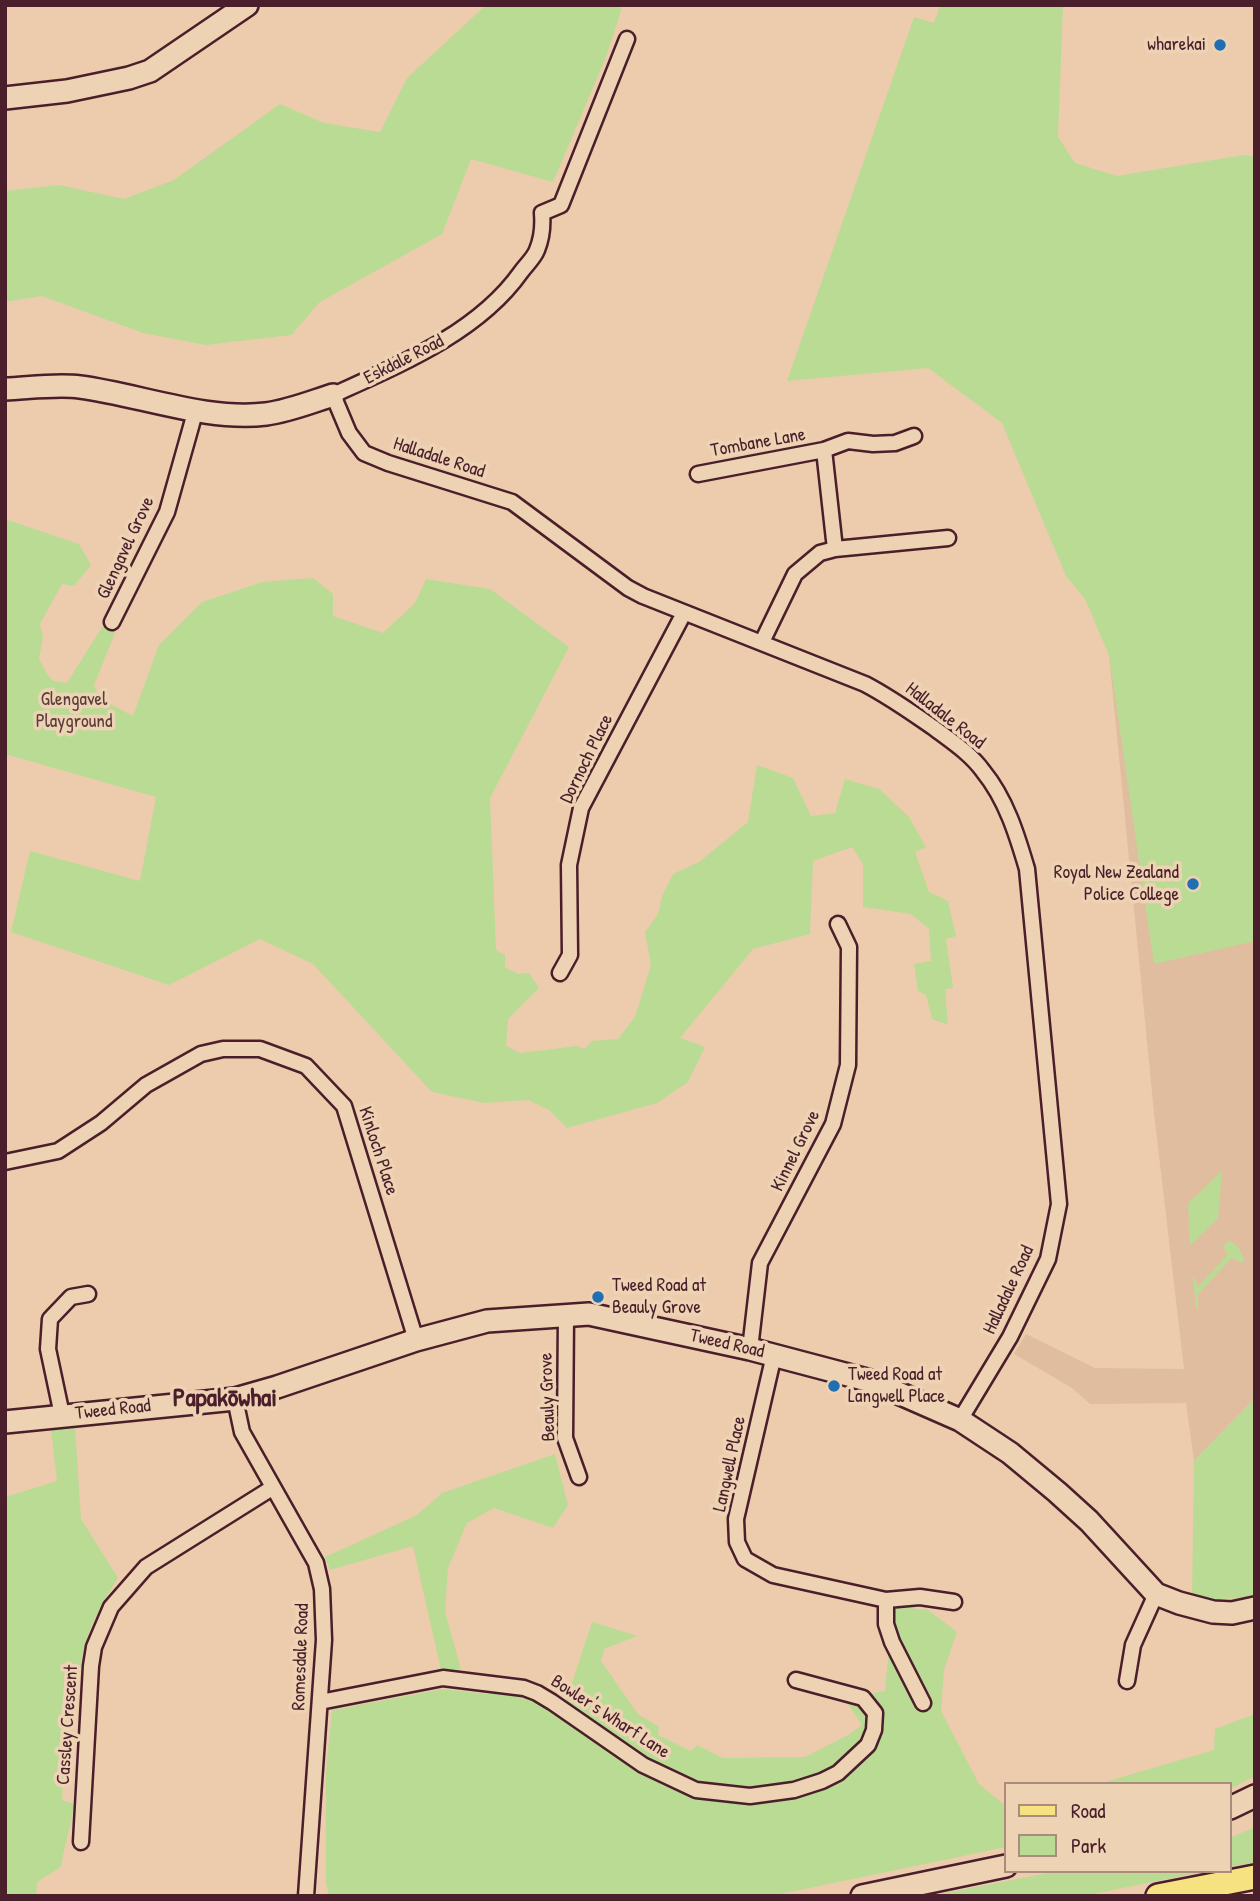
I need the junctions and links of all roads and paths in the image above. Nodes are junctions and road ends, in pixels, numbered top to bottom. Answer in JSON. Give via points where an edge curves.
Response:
{"nodes":[{"id":1,"x":247,"y":5,"type":"edge"},
{"id":2,"x":627,"y":39,"type":"dead end"},
{"id":3,"x":5,"y":99,"type":"edge"},
{"id":4,"x":5,"y":389,"type":"edge"},
{"id":5,"x":333,"y":395,"type":"junction"},
{"id":6,"x":196,"y":409,"type":"junction"},
{"id":7,"x":914,"y":436,"type":"dead end"},
{"id":8,"x":824,"y":450,"type":"junction"},
{"id":9,"x":698,"y":474,"type":"dead end"},
{"id":10,"x":948,"y":538,"type":"dead end"},
{"id":11,"x":835,"y":549,"type":"junction"},
{"id":12,"x":684,"y":613,"type":"junction"},
{"id":13,"x":112,"y":622,"type":"dead end"},
{"id":14,"x":762,"y":642,"type":"junction"},
{"id":15,"x":838,"y":924,"type":"dead end"},
{"id":16,"x":560,"y":974,"type":"dead end"},
{"id":17,"x":5,"y":1162,"type":"edge"},
{"id":18,"x":88,"y":1294,"type":"dead end"},
{"id":19,"x":566,"y":1314,"type":"junction"},
{"id":20,"x":416,"y":1340,"type":"junction"},
{"id":21,"x":750,"y":1349,"type":"junction"},
{"id":22,"x":774,"y":1355,"type":"junction"},
{"id":23,"x":234,"y":1398,"type":"junction"},
{"id":24,"x":62,"y":1415,"type":"junction"},
{"id":25,"x":960,"y":1420,"type":"junction"},
{"id":26,"x":5,"y":1422,"type":"edge"},
{"id":27,"x":579,"y":1477,"type":"dead end"},
{"id":28,"x":272,"y":1488,"type":"junction"},
{"id":29,"x":1156,"y":1594,"type":"junction"},
{"id":30,"x":886,"y":1600,"type":"junction"},
{"id":31,"x":954,"y":1602,"type":"dead end"},
{"id":32,"x":1255,"y":1608,"type":"edge"},
{"id":33,"x":796,"y":1680,"type":"dead end"},
{"id":34,"x":1127,"y":1681,"type":"dead end"},
{"id":35,"x":320,"y":1702,"type":"junction"},
{"id":36,"x":923,"y":1703,"type":"dead end"},
{"id":37,"x":1255,"y":1796,"type":"edge"},
{"id":38,"x":1232,"y":1807,"type":"edge"},
{"id":39,"x":80,"y":1842,"type":"dead end"},
{"id":40,"x":1004,"y":1866,"type":"edge"},
{"id":41,"x":1255,"y":1877,"type":"edge"},
{"id":42,"x":306,"y":1896,"type":"edge"},
{"id":43,"x":862,"y":1896,"type":"edge"},
{"id":44,"x":1158,"y":1896,"type":"edge"}],
"edges":[{"from":1,"to":3,"type":"street","via":[[150,71]]},
{"from":2,"to":5,"type":"street","name":"Eskdale Road","via":[[561,205],[542,212],[537,251],[509,288],[453,334]]},
{"from":4,"to":6,"type":"street","name":"Eskdale Road","via":[[79,387]]},
{"from":5,"to":6,"type":"street","name":"Eskdale Road","via":[[267,414]]},
{"from":5,"to":12,"type":"street","name":"Halladale Road","via":[[363,453],[512,502],[628,588]]},
{"from":6,"to":13,"type":"street","name":"Glengavel Grove","via":[[167,512]]},
{"from":7,"to":8,"type":"street","name":"Tombane Lane","via":[[895,443],[848,441]]},
{"from":8,"to":9,"type":"street","name":"Tombane Lane"},
{"from":8,"to":11,"type":"street","name":"Tombane Lane"},
{"from":10,"to":11,"type":"street"},
{"from":11,"to":14,"type":"street","via":[[820,553],[795,574]]},
{"from":12,"to":14,"type":"street","name":"Halladale Road"},
{"from":12,"to":16,"type":"street","name":"Dornoch Place","via":[[581,808],[569,864],[570,955]]},
{"from":14,"to":25,"type":"street","name":"Halladale Road","via":[[893,698],[957,745],[994,786],[1027,869],[1059,1204],[1048,1259],[1010,1337]]},
{"from":15,"to":21,"type":"street","name":"Kinnel Grove","via":[[849,947],[848,1065],[833,1124],[760,1263]]},
{"from":17,"to":20,"type":"street","name":"Kinloch Place","via":[[58,1151],[102,1123],[146,1085],[201,1054],[260,1049],[306,1066],[344,1106]]},
{"from":18,"to":24,"type":"street","via":[[71,1297],[50,1320],[48,1349]]},
{"from":19,"to":20,"type":"street","name":"Tweed Road","via":[[487,1321]]},
{"from":19,"to":21,"type":"street","name":"Tweed Road","via":[[589,1314]]},
{"from":19,"to":27,"type":"street","name":"Beauly Grove","via":[[565,1438]]},
{"from":20,"to":23,"type":"street","name":"Tweed Road"},
{"from":21,"to":22,"type":"street","name":"Tweed Road"},
{"from":22,"to":25,"type":"street","name":"Tweed Road","via":[[871,1381]]},
{"from":22,"to":30,"type":"street","name":"Langwell Place","via":[[736,1519],[737,1542],[745,1559],[773,1575]]},
{"from":23,"to":24,"type":"street","name":"Tweed Road"},
{"from":23,"to":28,"type":"street","name":"Romesdale Road","via":[[242,1432]]},
{"from":24,"to":26,"type":"street","name":"Tweed Road"},
{"from":25,"to":29,"type":"street","name":"Tweed Road","via":[[1057,1492]]},
{"from":28,"to":35,"type":"street","name":"Romesdale Road","via":[[316,1563],[322,1589]]},
{"from":28,"to":39,"type":"street","name":"Cassley Crescent","via":[[146,1567],[110,1607],[91,1666]]},
{"from":29,"to":32,"type":"street","name":"Tweed Road","via":[[1213,1612]]},
{"from":29,"to":34,"type":"street","via":[[1133,1645]]},
{"from":30,"to":31,"type":"street","name":"Langwell Place","via":[[920,1597]]},
{"from":30,"to":36,"type":"street","via":[[892,1642]]},
{"from":33,"to":35,"type":"street","name":"Bowler's Wharf Lane","via":[[863,1698],[876,1713],[874,1730],[868,1745],[838,1773],[794,1790],[750,1796],[696,1790],[643,1765],[524,1688],[443,1678]]},
{"from":35,"to":42,"type":"street","name":"Romesdale Road"},
{"from":37,"to":38,"type":"street"},
{"from":40,"to":43,"type":"street"},
{"from":41,"to":44,"type":"main road"}]}
